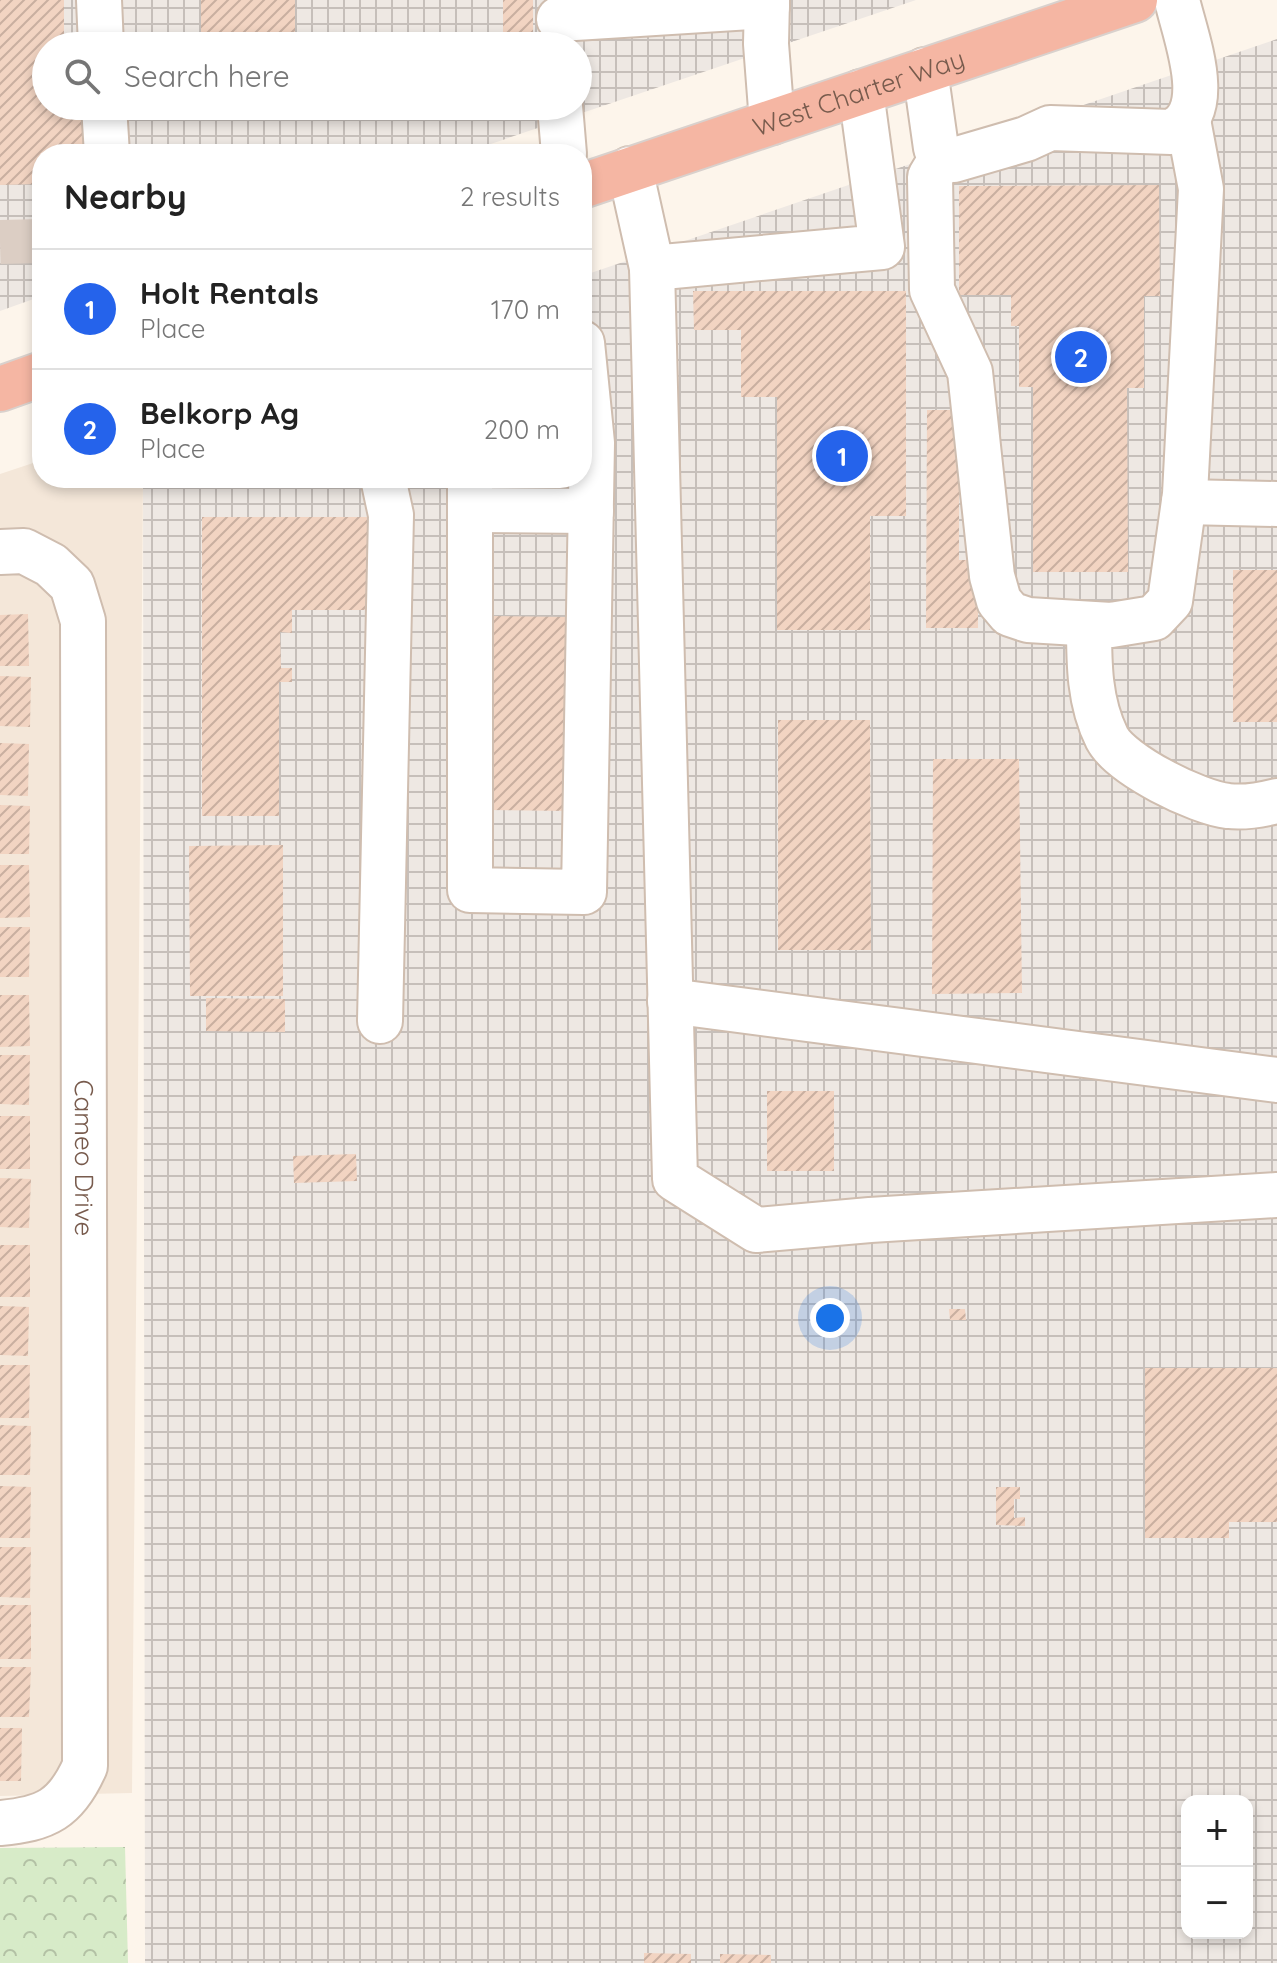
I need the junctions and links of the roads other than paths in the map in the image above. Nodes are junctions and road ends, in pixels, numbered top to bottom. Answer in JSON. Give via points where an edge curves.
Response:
{"nodes":[{"id":1,"x":99,"y":0,"type":"edge"},
{"id":2,"x":1135,"y":0,"type":"edge"},
{"id":3,"x":1177,"y":0,"type":"edge"},
{"id":4,"x":767,"y":3,"type":"edge"},
{"id":5,"x":559,"y":22,"type":"edge"},
{"id":6,"x":100,"y":32,"type":"edge"},
{"id":7,"x":925,"y":70,"type":"junction"},
{"id":8,"x":861,"y":92,"type":"junction"},
{"id":9,"x":105,"y":120,"type":"edge"},
{"id":10,"x":561,"y":120,"type":"edge"},
{"id":11,"x":1188,"y":120,"type":"junction"},
{"id":12,"x":772,"y":122,"type":"junction"},
{"id":13,"x":106,"y":144,"type":"edge"},
{"id":14,"x":563,"y":144,"type":"edge"},
{"id":15,"x":942,"y":157,"type":"junction"},
{"id":16,"x":630,"y":169,"type":"junction"},
{"id":17,"x":592,"y":182,"type":"edge"},
{"id":18,"x":652,"y":268,"type":"junction"},
{"id":19,"x":32,"y":378,"type":"edge"},
{"id":20,"x":0,"y":389,"type":"edge"},
{"id":21,"x":385,"y":488,"type":"edge"},
{"id":22,"x":591,"y":488,"type":"edge"},
{"id":23,"x":470,"y":494,"type":"edge"},
{"id":24,"x":1184,"y":502,"type":"junction"},
{"id":25,"x":1277,"y":504,"type":"edge"},
{"id":26,"x":591,"y":511,"type":"junction"},
{"id":27,"x":0,"y":552,"type":"edge"},
{"id":28,"x":1089,"y":624,"type":"junction"},
{"id":29,"x":1277,"y":801,"type":"edge"},
{"id":30,"x":670,"y":1001,"type":"junction"},
{"id":31,"x":380,"y":1021,"type":"dead end"},
{"id":32,"x":1277,"y":1080,"type":"edge"},
{"id":33,"x":1277,"y":1195,"type":"edge"},
{"id":34,"x":0,"y":1823,"type":"edge"}],
"edges":[{"from":1,"to":6,"type":"street"},
{"from":2,"to":7,"type":"highway","name":"West Charter Way"},
{"from":3,"to":11,"type":"street","via":[[1197,85]]},
{"from":4,"to":5,"type":"street"},
{"from":4,"to":12,"type":"street"},
{"from":7,"to":8,"type":"highway","name":"West Charter Way"},
{"from":7,"to":15,"type":"street","via":[[936,148]]},
{"from":8,"to":12,"type":"highway","name":"West Charter Way"},
{"from":8,"to":18,"type":"street","via":[[882,247]]},
{"from":9,"to":13,"type":"street"},
{"from":10,"to":14,"type":"street"},
{"from":11,"to":15,"type":"street","via":[[1171,132],[1050,128],[954,160]]},
{"from":11,"to":24,"type":"street","via":[[1201,189]]},
{"from":12,"to":16,"type":"highway","name":"West Charter Way"},
{"from":15,"to":28,"type":"street","via":[[930,177],[932,290],[970,372],[999,601],[1010,614],[1028,620]]},
{"from":16,"to":17,"type":"highway","name":"West Charter Way"},
{"from":16,"to":18,"type":"street"},
{"from":18,"to":30,"type":"street"},
{"from":19,"to":20,"type":"highway"},
{"from":21,"to":31,"type":"street","via":[[391,515]]},
{"from":22,"to":26,"type":"street"},
{"from":23,"to":26,"type":"street"},
{"from":23,"to":26,"type":"street","via":[[470,890],[584,892]]},
{"from":24,"to":25,"type":"street"},
{"from":24,"to":28,"type":"street","via":[[1170,601],[1154,618]]},
{"from":27,"to":34,"type":"street","name":"Cameo Drive","via":[[24,551],[51,565],[72,585],[83,621],[85,1766],[58,1808]]},
{"from":28,"to":29,"type":"street","via":[[1096,714],[1109,742],[1144,771],[1182,792],[1227,806]]},
{"from":30,"to":32,"type":"street"},
{"from":30,"to":33,"type":"street","via":[[675,1179],[756,1230]]}]}
